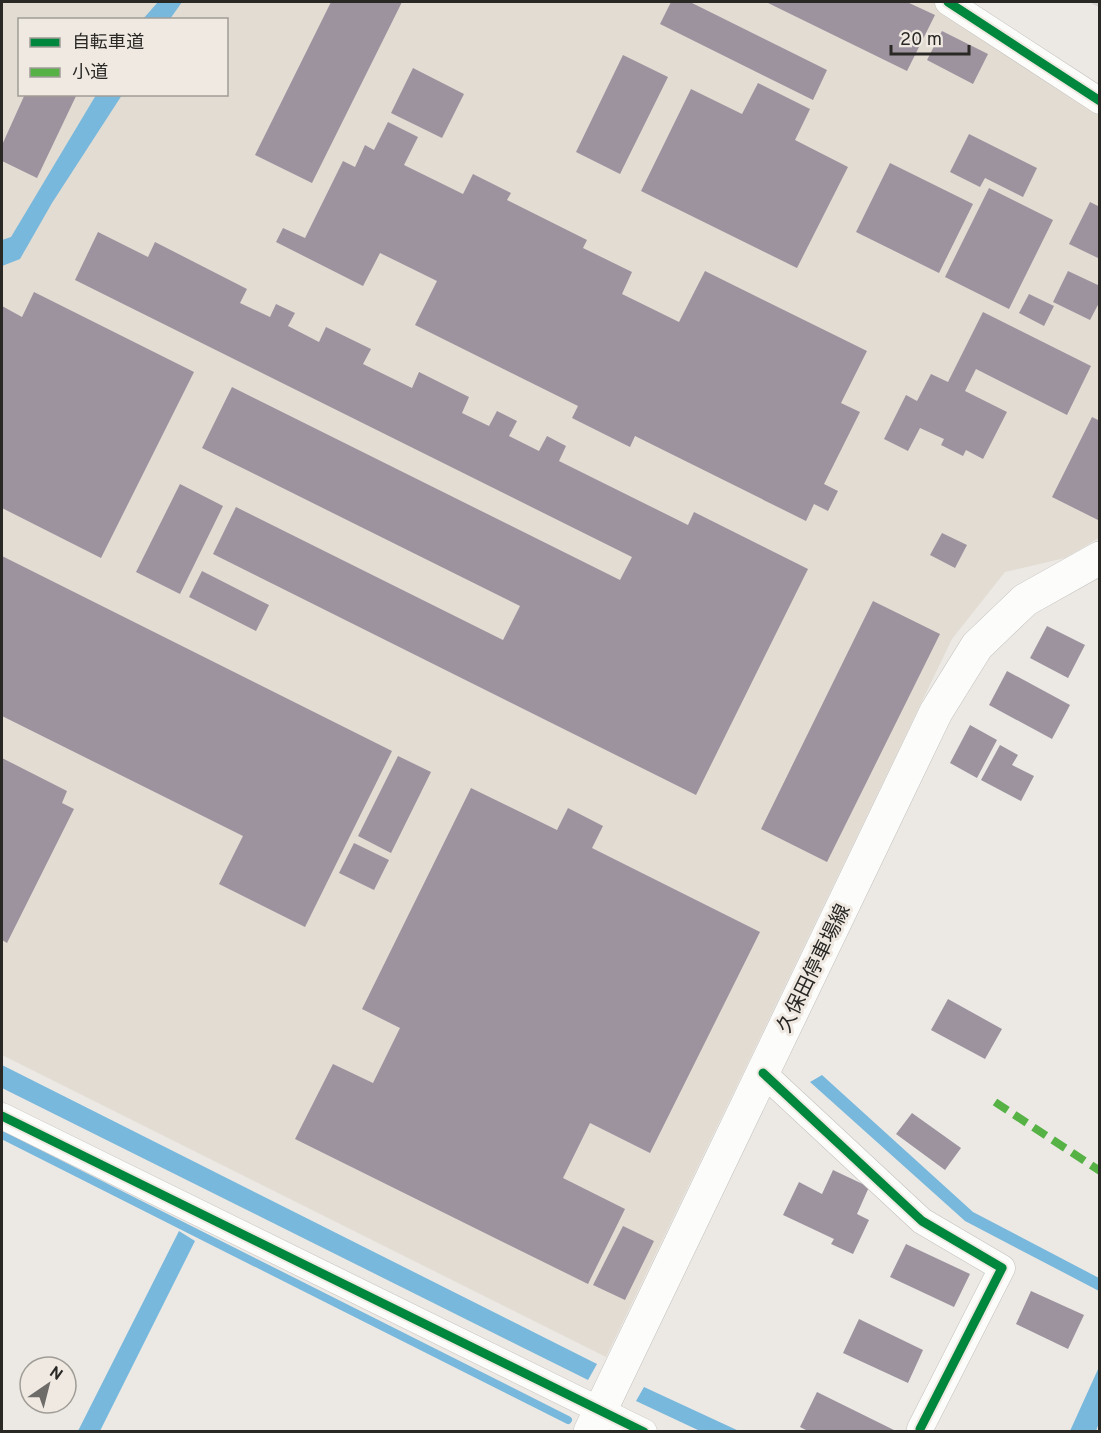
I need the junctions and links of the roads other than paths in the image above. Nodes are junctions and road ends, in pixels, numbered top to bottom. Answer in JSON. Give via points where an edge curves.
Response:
{"nodes":[{"id":1,"x":948,"y":2,"type":"edge"},
{"id":2,"x":1100,"y":101,"type":"edge"},
{"id":3,"x":1100,"y":558,"type":"edge"},
{"id":4,"x":763,"y":1073,"type":"junction"},
{"id":5,"x":2,"y":1116,"type":"edge"},
{"id":6,"x":595,"y":1421,"type":"edge"},
{"id":7,"x":920,"y":1429,"type":"dead end"},
{"id":8,"x":644,"y":1431,"type":"edge"}],
"edges":[{"from":1,"to":2,"type":"street"},
{"from":3,"to":4,"type":"main road","name":"久保田停車場線","via":[[1026,600],[977,646],[936,712]]},
{"from":4,"to":6,"type":"main road","name":"久保田停車場線"},
{"from":4,"to":7,"type":"street","via":[[922,1221],[1002,1268]]},
{"from":5,"to":6,"type":"street","via":[[234,1229]]},
{"from":6,"to":8,"type":"street"}]}
